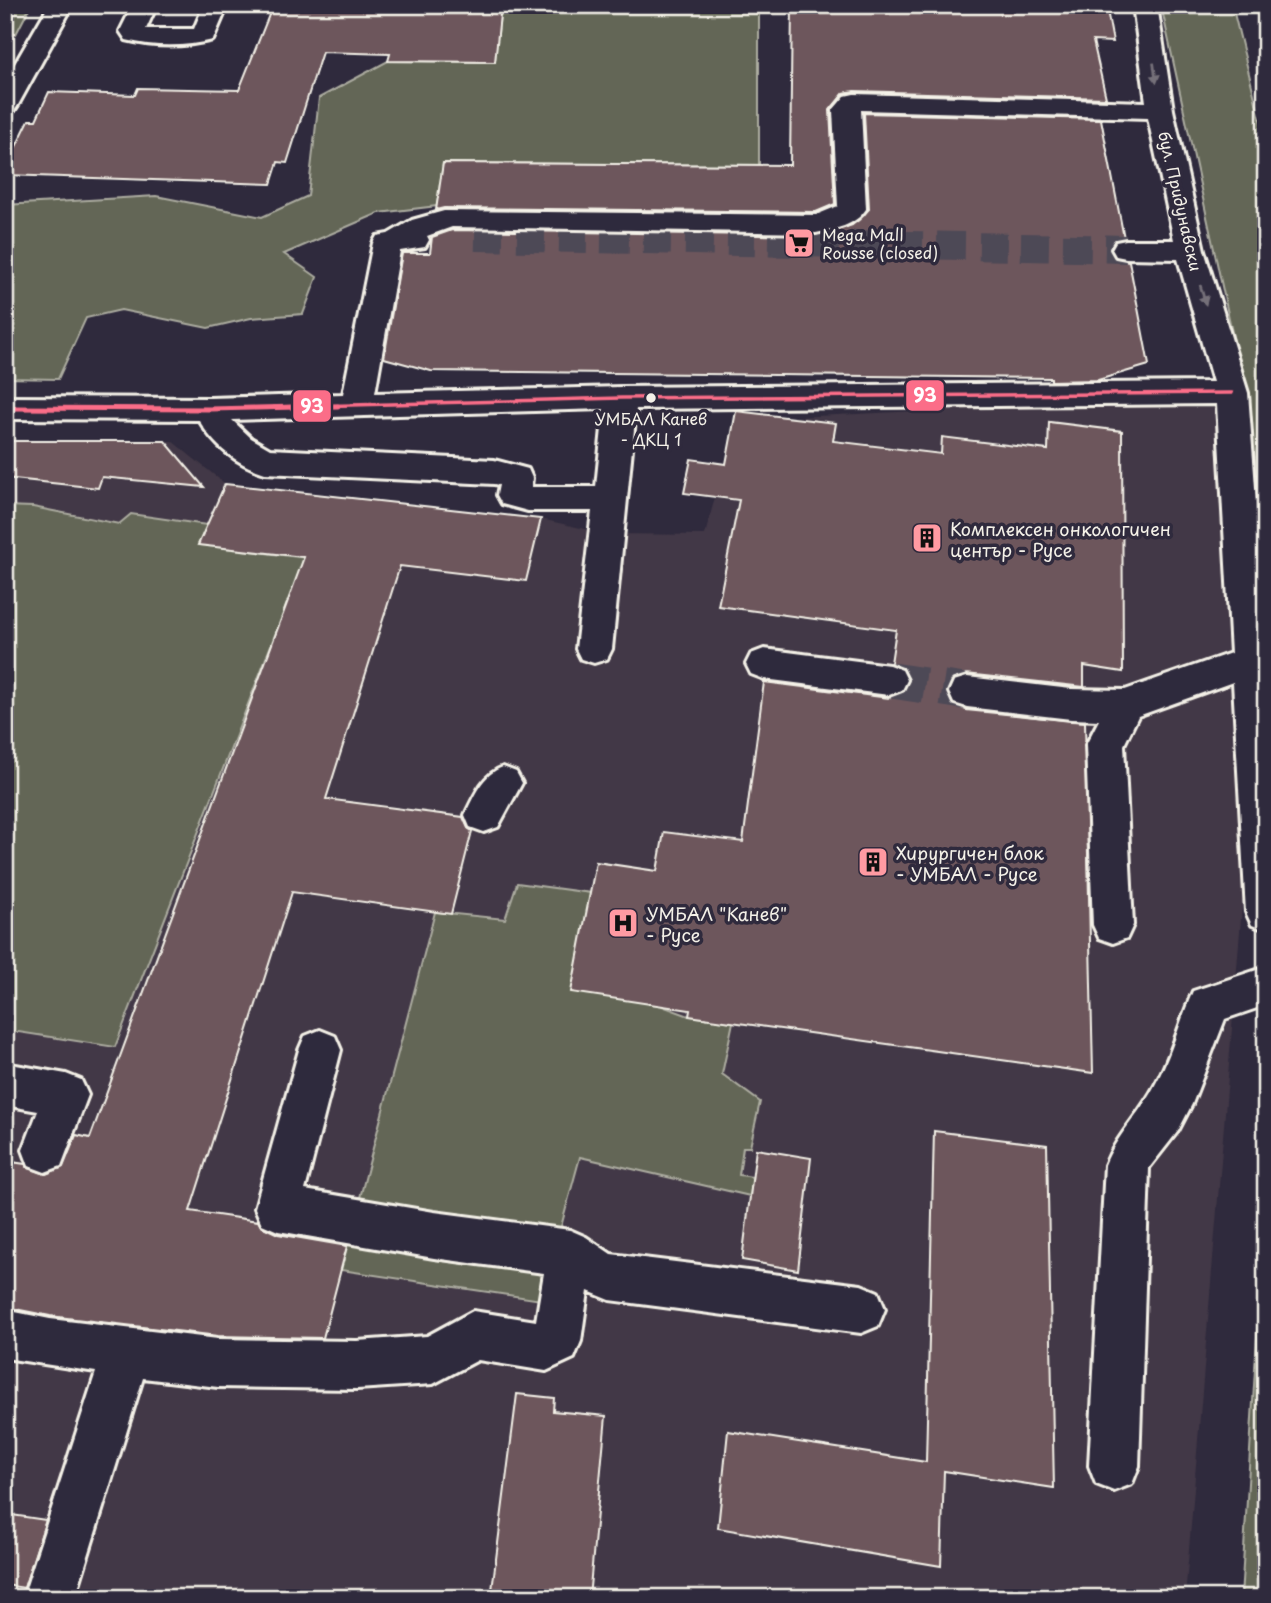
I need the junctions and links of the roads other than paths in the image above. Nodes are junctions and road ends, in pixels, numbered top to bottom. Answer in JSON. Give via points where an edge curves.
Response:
{"nodes":[{"id":1,"x":61,"y":5,"type":"edge"},
{"id":2,"x":145,"y":5,"type":"edge"},
{"id":3,"x":216,"y":5,"type":"edge"},
{"id":4,"x":1145,"y":5,"type":"edge"},
{"id":5,"x":5,"y":105,"type":"edge"},
{"id":6,"x":1160,"y":110,"type":"junction"},
{"id":7,"x":475,"y":237,"type":"tunnel mouth"},
{"id":8,"x":396,"y":242,"type":"junction"},
{"id":9,"x":1126,"y":249,"type":"tunnel mouth"},
{"id":10,"x":1191,"y":250,"type":"junction"},
{"id":11,"x":1232,"y":393,"type":"junction"},
{"id":12,"x":621,"y":398,"type":"junction"},
{"id":13,"x":357,"y":406,"type":"junction"},
{"id":14,"x":5,"y":408,"type":"edge"},
{"id":15,"x":210,"y":409,"type":"junction"},
{"id":16,"x":612,"y":499,"type":"junction"},
{"id":17,"x":594,"y":649,"type":"dead end"},
{"id":18,"x":1251,"y":661,"type":"junction"},
{"id":19,"x":764,"y":664,"type":"dead end"},
{"id":20,"x":888,"y":680,"type":"tunnel mouth"},
{"id":21,"x":967,"y":692,"type":"tunnel mouth"},
{"id":22,"x":1125,"y":705,"type":"junction"},
{"id":23,"x":503,"y":783,"type":"dead end"},
{"id":24,"x":484,"y":816,"type":"dead end"},
{"id":25,"x":1266,"y":912,"type":"edge"},
{"id":26,"x":1113,"y":925,"type":"dead end"},
{"id":27,"x":1266,"y":986,"type":"edge"},
{"id":28,"x":320,"y":1050,"type":"dead end"},
{"id":29,"x":5,"y":1084,"type":"edge"},
{"id":30,"x":45,"y":1150,"type":"dead end"},
{"id":31,"x":570,"y":1253,"type":"junction"},
{"id":32,"x":861,"y":1309,"type":"dead end"},
{"id":33,"x":5,"y":1334,"type":"edge"},
{"id":34,"x":127,"y":1351,"type":"junction"},
{"id":35,"x":1114,"y":1466,"type":"dead end"},
{"id":36,"x":49,"y":1598,"type":"edge"}],
"edges":[{"from":1,"to":5,"type":"street"},
{"from":2,"to":3,"type":"street","via":[[133,31],[143,37],[204,35]]},
{"from":4,"to":6,"type":"street","name":"бул. Придунавски","one_way":true},
{"from":6,"to":8,"type":"street","via":[[854,102],[846,110],[852,209],[831,221],[452,218],[427,223]]},
{"from":6,"to":10,"type":"street","name":"бул. Придунавски"},
{"from":7,"to":8,"type":"street"},
{"from":8,"to":13,"type":"street","via":[[387,243]]},
{"from":9,"to":10,"type":"street"},
{"from":10,"to":11,"type":"street","name":"бул. Придунавски","one_way":true},
{"from":11,"to":12,"type":"street"},
{"from":11,"to":18,"type":"street","name":"бул. Придунавски"},
{"from":12,"to":13,"type":"street"},
{"from":12,"to":16,"type":"street"},
{"from":13,"to":15,"type":"street"},
{"from":14,"to":15,"type":"street"},
{"from":15,"to":16,"type":"street","via":[[247,453],[265,461],[494,472],[516,478],[514,495],[528,499]]},
{"from":16,"to":17,"type":"street"},
{"from":18,"to":22,"type":"street"},
{"from":18,"to":25,"type":"street","name":"бул. Придунавски"},
{"from":19,"to":20,"type":"street"},
{"from":21,"to":22,"type":"street"},
{"from":22,"to":26,"type":"street","via":[[1105,745]]},
{"from":23,"to":24,"type":"street"},
{"from":27,"to":35,"type":"street","via":[[1208,1005],[1199,1043],[1180,1084],[1127,1165]]},
{"from":28,"to":31,"type":"street","via":[[278,1208]]},
{"from":29,"to":30,"type":"street","via":[[66,1095]]},
{"from":31,"to":32,"type":"street","via":[[610,1277]]},
{"from":31,"to":34,"type":"street","via":[[557,1341],[545,1347],[473,1335],[433,1360],[357,1365],[218,1363]]},
{"from":33,"to":34,"type":"street"},
{"from":34,"to":36,"type":"street"}]}
